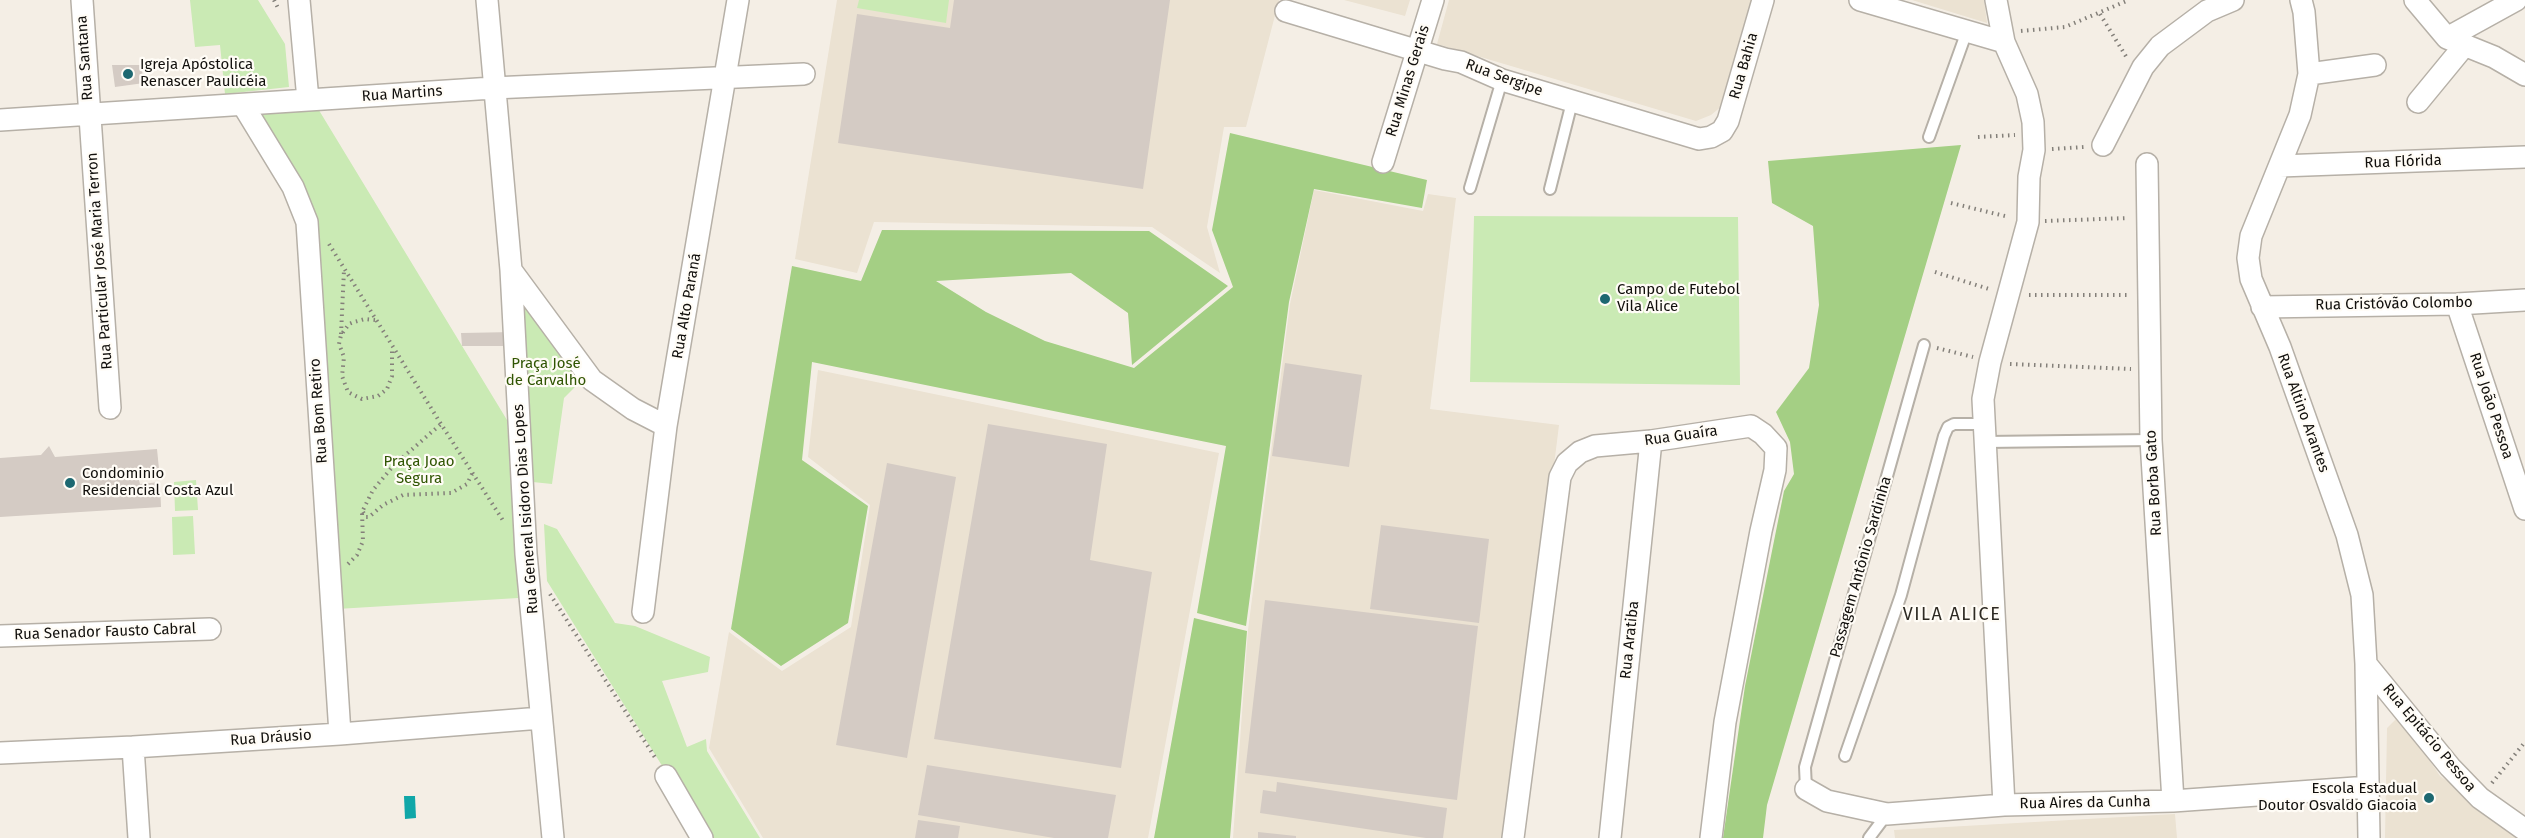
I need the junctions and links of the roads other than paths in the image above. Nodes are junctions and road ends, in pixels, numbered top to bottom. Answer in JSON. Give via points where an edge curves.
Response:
{"nodes":[{"id":1,"x":82,"y":0,"type":"edge"},
{"id":2,"x":299,"y":0,"type":"edge"},
{"id":3,"x":487,"y":0,"type":"edge"},
{"id":4,"x":738,"y":0,"type":"edge"},
{"id":5,"x":1433,"y":0,"type":"edge"},
{"id":6,"x":1762,"y":0,"type":"edge"},
{"id":7,"x":1860,"y":0,"type":"edge"},
{"id":8,"x":1996,"y":0,"type":"edge"},
{"id":9,"x":2233,"y":0,"type":"edge"},
{"id":10,"x":2301,"y":0,"type":"edge"},
{"id":11,"x":2415,"y":0,"type":"edge"},
{"id":12,"x":2516,"y":0,"type":"edge"},
{"id":13,"x":1286,"y":11,"type":"dead end"},
{"id":14,"x":1967,"y":31,"type":"junction"},
{"id":15,"x":2003,"y":37,"type":"junction"},
{"id":16,"x":2456,"y":42,"type":"junction"},
{"id":17,"x":1418,"y":51,"type":"junction"},
{"id":18,"x":2375,"y":64,"type":"dead end"},
{"id":19,"x":804,"y":74,"type":"dead end"},
{"id":20,"x":2309,"y":74,"type":"junction"},
{"id":21,"x":2525,"y":75,"type":"edge"},
{"id":22,"x":724,"y":78,"type":"junction"},
{"id":23,"x":1502,"y":80,"type":"junction"},
{"id":24,"x":494,"y":88,"type":"junction"},
{"id":25,"x":308,"y":100,"type":"junction"},
{"id":26,"x":1572,"y":102,"type":"junction"},
{"id":27,"x":2418,"y":102,"type":"dead end"},
{"id":28,"x":243,"y":105,"type":"junction"},
{"id":29,"x":89,"y":115,"type":"junction"},
{"id":30,"x":0,"y":120,"type":"edge"},
{"id":31,"x":1722,"y":131,"type":"joint"},
{"id":32,"x":1929,"y":137,"type":"dead end"},
{"id":33,"x":2103,"y":145,"type":"dead end"},
{"id":34,"x":2525,"y":158,"type":"edge"},
{"id":35,"x":1383,"y":162,"type":"dead end"},
{"id":36,"x":2147,"y":165,"type":"dead end"},
{"id":37,"x":2280,"y":166,"type":"junction"},
{"id":38,"x":1470,"y":188,"type":"dead end"},
{"id":39,"x":1550,"y":189,"type":"dead end"},
{"id":40,"x":511,"y":270,"type":"junction"},
{"id":41,"x":2525,"y":300,"type":"edge"},
{"id":42,"x":2457,"y":304,"type":"junction"},
{"id":43,"x":2262,"y":307,"type":"junction"},
{"id":44,"x":1924,"y":345,"type":"road end"},
{"id":45,"x":110,"y":408,"type":"dead end"},
{"id":46,"x":666,"y":426,"type":"junction"},
{"id":47,"x":1984,"y":433,"type":"junction"},
{"id":48,"x":2151,"y":440,"type":"junction"},
{"id":49,"x":1651,"y":441,"type":"junction"},
{"id":50,"x":2524,"y":506,"type":"edge"},
{"id":51,"x":643,"y":612,"type":"dead end"},
{"id":52,"x":210,"y":629,"type":"dead end"},
{"id":53,"x":0,"y":636,"type":"edge"},
{"id":54,"x":2366,"y":663,"type":"junction"},
{"id":55,"x":541,"y":718,"type":"junction"},
{"id":56,"x":340,"y":734,"type":"junction"},
{"id":57,"x":133,"y":747,"type":"junction"},
{"id":58,"x":0,"y":753,"type":"edge"},
{"id":59,"x":1845,"y":756,"type":"dead end"},
{"id":60,"x":666,"y":776,"type":"road end"},
{"id":61,"x":2369,"y":787,"type":"junction"},
{"id":62,"x":1806,"y":789,"type":"joint"},
{"id":63,"x":2173,"y":801,"type":"junction"},
{"id":64,"x":2004,"y":805,"type":"junction"},
{"id":65,"x":1887,"y":814,"type":"junction"},
{"id":66,"x":2525,"y":830,"type":"edge"},
{"id":67,"x":139,"y":838,"type":"edge"},
{"id":68,"x":553,"y":838,"type":"edge"},
{"id":69,"x":702,"y":838,"type":"edge"},
{"id":70,"x":1513,"y":838,"type":"edge"},
{"id":71,"x":1610,"y":838,"type":"edge"},
{"id":72,"x":1711,"y":838,"type":"edge"},
{"id":73,"x":1869,"y":838,"type":"edge"},
{"id":74,"x":2369,"y":838,"type":"edge"}],
"edges":[{"from":1,"to":29,"type":"street","name":"Rua Santana"},
{"from":2,"to":25,"type":"street"},
{"from":3,"to":24,"type":"street","name":"Rua General Isidoro Dias Lopes"},
{"from":4,"to":22,"type":"street","name":"Rua Alto Paraná"},
{"from":5,"to":17,"type":"street","name":"Rua Minas Gerais"},
{"from":6,"to":31,"type":"street","name":"Rua Bahia"},
{"from":7,"to":14,"type":"street"},
{"from":8,"to":15,"type":"street"},
{"from":9,"to":33,"type":"street","via":[[2207,11],[2160,46],[2143,67]]},
{"from":10,"to":20,"type":"street","name":"Rua Altino Arantes"},
{"from":11,"to":16,"type":"street"},
{"from":12,"to":16,"type":"street"},
{"from":13,"to":17,"type":"street","name":"Rua Sergipe"},
{"from":14,"to":15,"type":"street"},
{"from":14,"to":32,"type":"lane"},
{"from":15,"to":47,"type":"street","via":[[2027,94],[2033,134],[2028,222],[1990,362],[1983,399]]},
{"from":16,"to":21,"type":"street"},
{"from":16,"to":27,"type":"street"},
{"from":17,"to":23,"type":"street","name":"Rua Sergipe","via":[[1461,62]]},
{"from":17,"to":35,"type":"street","name":"Rua Minas Gerais"},
{"from":18,"to":20,"type":"street"},
{"from":19,"to":22,"type":"street","name":"Rua Martins"},
{"from":20,"to":37,"type":"street","name":"Rua Altino Arantes","via":[[2300,116]]},
{"from":22,"to":24,"type":"street","name":"Rua Martins"},
{"from":22,"to":46,"type":"street","name":"Rua Alto Paraná"},
{"from":23,"to":26,"type":"street","name":"Rua Sergipe"},
{"from":23,"to":38,"type":"lane"},
{"from":24,"to":25,"type":"street","name":"Rua Martins"},
{"from":24,"to":40,"type":"street","name":"Rua General Isidoro Dias Lopes"},
{"from":25,"to":28,"type":"street","name":"Rua Martins"},
{"from":26,"to":31,"type":"street","name":"Rua Sergipe","via":[[1699,139]]},
{"from":26,"to":39,"type":"lane"},
{"from":28,"to":29,"type":"street","name":"Rua Martins"},
{"from":28,"to":56,"type":"street","name":"Rua Bom Retiro","via":[[293,187],[307,222]]},
{"from":29,"to":30,"type":"street","name":"Rua Martins"},
{"from":29,"to":45,"type":"street","name":"Rua Particular José Maria Terron"},
{"from":34,"to":37,"type":"street","name":"Rua Flórida"},
{"from":36,"to":48,"type":"street","name":"Rua Borba Gato"},
{"from":37,"to":43,"type":"street","name":"Rua Altino Arantes","via":[[2251,236],[2248,258]]},
{"from":40,"to":46,"type":"street","via":[[592,380]]},
{"from":40,"to":55,"type":"street","name":"Rua General Isidoro Dias Lopes","via":[[526,554]]},
{"from":41,"to":42,"type":"street","name":"Rua Cristóvão Colombo"},
{"from":42,"to":43,"type":"street","name":"Rua Cristóvão Colombo"},
{"from":42,"to":50,"type":"street","name":"Rua João Pessoa"},
{"from":43,"to":54,"type":"street","name":"Rua Altino Arantes","via":[[2347,536],[2362,595]]},
{"from":44,"to":62,"type":"lane","name":"Passagem Antônio Sardinha","via":[[1805,768]]},
{"from":46,"to":51,"type":"street","name":"Rua Alto Paraná"},
{"from":47,"to":48,"type":"lane"},
{"from":47,"to":59,"type":"lane","via":[[1954,424],[1944,436],[1901,595]]},
{"from":47,"to":64,"type":"street"},
{"from":48,"to":63,"type":"street","name":"Rua Borba Gato"},
{"from":49,"to":70,"type":"street","name":"Rua Guaíra","via":[[1595,446],[1580,452],[1560,477]]},
{"from":49,"to":71,"type":"street","name":"Rua Aratiba"},
{"from":49,"to":72,"type":"street","name":"Rua Guaíra","via":[[1751,426],[1776,448],[1775,470],[1725,722]]},
{"from":52,"to":53,"type":"street","name":"Rua Senador Fausto Cabral"},
{"from":54,"to":61,"type":"street","name":"Rua Altino Arantes"},
{"from":54,"to":66,"type":"street","name":"Rua Epitácio Pessoa","via":[[2450,767],[2480,798]]},
{"from":55,"to":56,"type":"street","name":"Rua Dráusio"},
{"from":55,"to":68,"type":"street","name":"Rua General Isidoro Dias Lopes"},
{"from":56,"to":57,"type":"street","name":"Rua Dráusio"},
{"from":57,"to":58,"type":"street","name":"Rua Dráusio"},
{"from":57,"to":67,"type":"street"},
{"from":60,"to":69,"type":"street"},
{"from":61,"to":63,"type":"street","name":"Rua Aires da Cunha"},
{"from":61,"to":74,"type":"street","name":"Rua Altino Arantes"},
{"from":62,"to":65,"type":"street","name":"Rua Aires da Cunha","via":[[1827,801]]},
{"from":63,"to":64,"type":"street","name":"Rua Aires da Cunha"},
{"from":64,"to":65,"type":"street","name":"Rua Aires da Cunha"},
{"from":65,"to":73,"type":"lane"}]}
